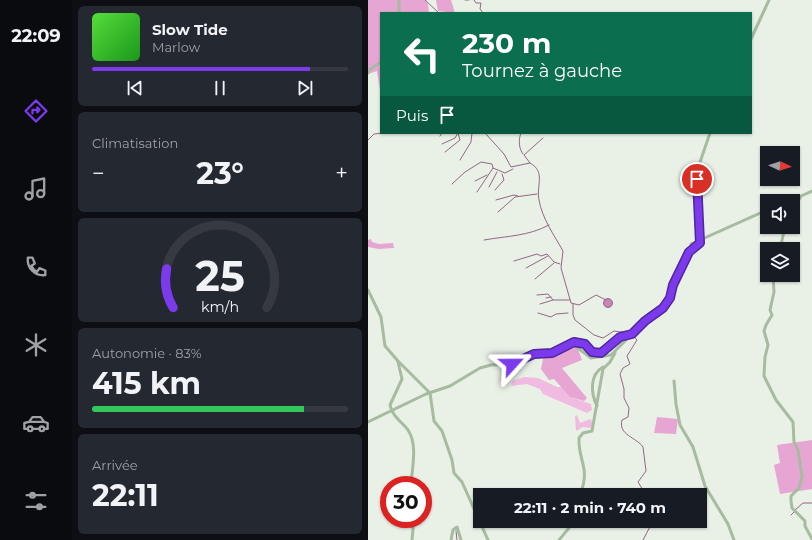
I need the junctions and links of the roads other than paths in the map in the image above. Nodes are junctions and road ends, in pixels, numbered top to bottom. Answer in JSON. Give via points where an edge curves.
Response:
{"nodes":[{"id":1,"x":400,"y":0,"type":"edge"},
{"id":2,"x":769,"y":0,"type":"edge"},
{"id":3,"x":400,"y":12,"type":"edge"},
{"id":4,"x":752,"y":37,"type":"edge"},
{"id":5,"x":380,"y":63,"type":"edge"},
{"id":6,"x":368,"y":73,"type":"edge"},
{"id":7,"x":710,"y":134,"type":"edge"},
{"id":8,"x":812,"y":191,"type":"edge"},
{"id":9,"x":801,"y":196,"type":"edge"},
{"id":10,"x":760,"y":213,"type":"edge"},
{"id":11,"x":700,"y":240,"type":"junction"},
{"id":12,"x":692,"y":244,"type":"dead end"},
{"id":13,"x":773,"y":282,"type":"edge"},
{"id":14,"x":368,"y":290,"type":"edge"},
{"id":15,"x":632,"y":334,"type":"junction"},
{"id":16,"x":571,"y":343,"type":"junction"},
{"id":17,"x":616,"y":351,"type":"junction"},
{"id":18,"x":398,"y":361,"type":"junction"},
{"id":19,"x":605,"y":367,"type":"junction"},
{"id":20,"x":674,"y":381,"type":"dead end"},
{"id":21,"x":430,"y":393,"type":"junction"},
{"id":22,"x":597,"y":406,"type":"junction"},
{"id":23,"x":391,"y":409,"type":"junction"},
{"id":24,"x":368,"y":422,"type":"edge"},
{"id":25,"x":411,"y":476,"type":"edge"},
{"id":26,"x":582,"y":488,"type":"edge"},
{"id":27,"x":413,"y":528,"type":"edge"},
{"id":28,"x":569,"y":528,"type":"edge"},
{"id":29,"x":812,"y":539,"type":"edge"},
{"id":30,"x":412,"y":540,"type":"edge"},
{"id":31,"x":451,"y":540,"type":"edge"},
{"id":32,"x":461,"y":540,"type":"edge"},
{"id":33,"x":488,"y":540,"type":"edge"},
{"id":34,"x":559,"y":540,"type":"edge"},
{"id":35,"x":734,"y":540,"type":"edge"}],
"edges":[{"from":1,"to":3,"type":"street"},
{"from":2,"to":4,"type":"street"},
{"from":5,"to":6,"type":"street"},
{"from":7,"to":11,"type":"street","via":[[697,171]]},
{"from":8,"to":9,"type":"street"},
{"from":10,"to":11,"type":"street"},
{"from":11,"to":12,"type":"street"},
{"from":11,"to":15,"type":"street","via":[[700,243],[689,252],[668,302]]},
{"from":13,"to":29,"type":"street","via":[[772,316],[764,331],[768,345],[764,376],[776,400],[794,422],[794,442],[798,450],[802,477],[799,488],[791,496],[792,508],[805,521]]},
{"from":14,"to":18,"type":"street","via":[[381,317],[385,346]]},
{"from":15,"to":16,"type":"street","via":[[620,337],[598,354],[578,341]]},
{"from":15,"to":17,"type":"street"},
{"from":16,"to":17,"type":"street","via":[[591,358],[606,357]]},
{"from":16,"to":21,"type":"street","via":[[552,353],[534,354],[512,364],[480,368],[450,386]]},
{"from":17,"to":19,"type":"street"},
{"from":18,"to":21,"type":"street"},
{"from":18,"to":23,"type":"street","via":[[402,379],[390,402]]},
{"from":19,"to":22,"type":"street"},
{"from":19,"to":22,"type":"street","via":[[595,374],[592,386]]},
{"from":20,"to":35,"type":"street","via":[[680,425],[693,447],[706,486],[728,524]]},
{"from":21,"to":23,"type":"street"},
{"from":21,"to":33,"type":"street","via":[[434,421],[442,431],[454,473],[462,482]]},
{"from":22,"to":26,"type":"street","via":[[592,431],[583,432],[579,438],[585,472]]},
{"from":23,"to":24,"type":"street"},
{"from":23,"to":25,"type":"street","via":[[413,441]]},
{"from":27,"to":30,"type":"street"},
{"from":28,"to":34,"type":"street"},
{"from":31,"to":32,"type":"street","via":[[453,530],[457,527]]}]}
